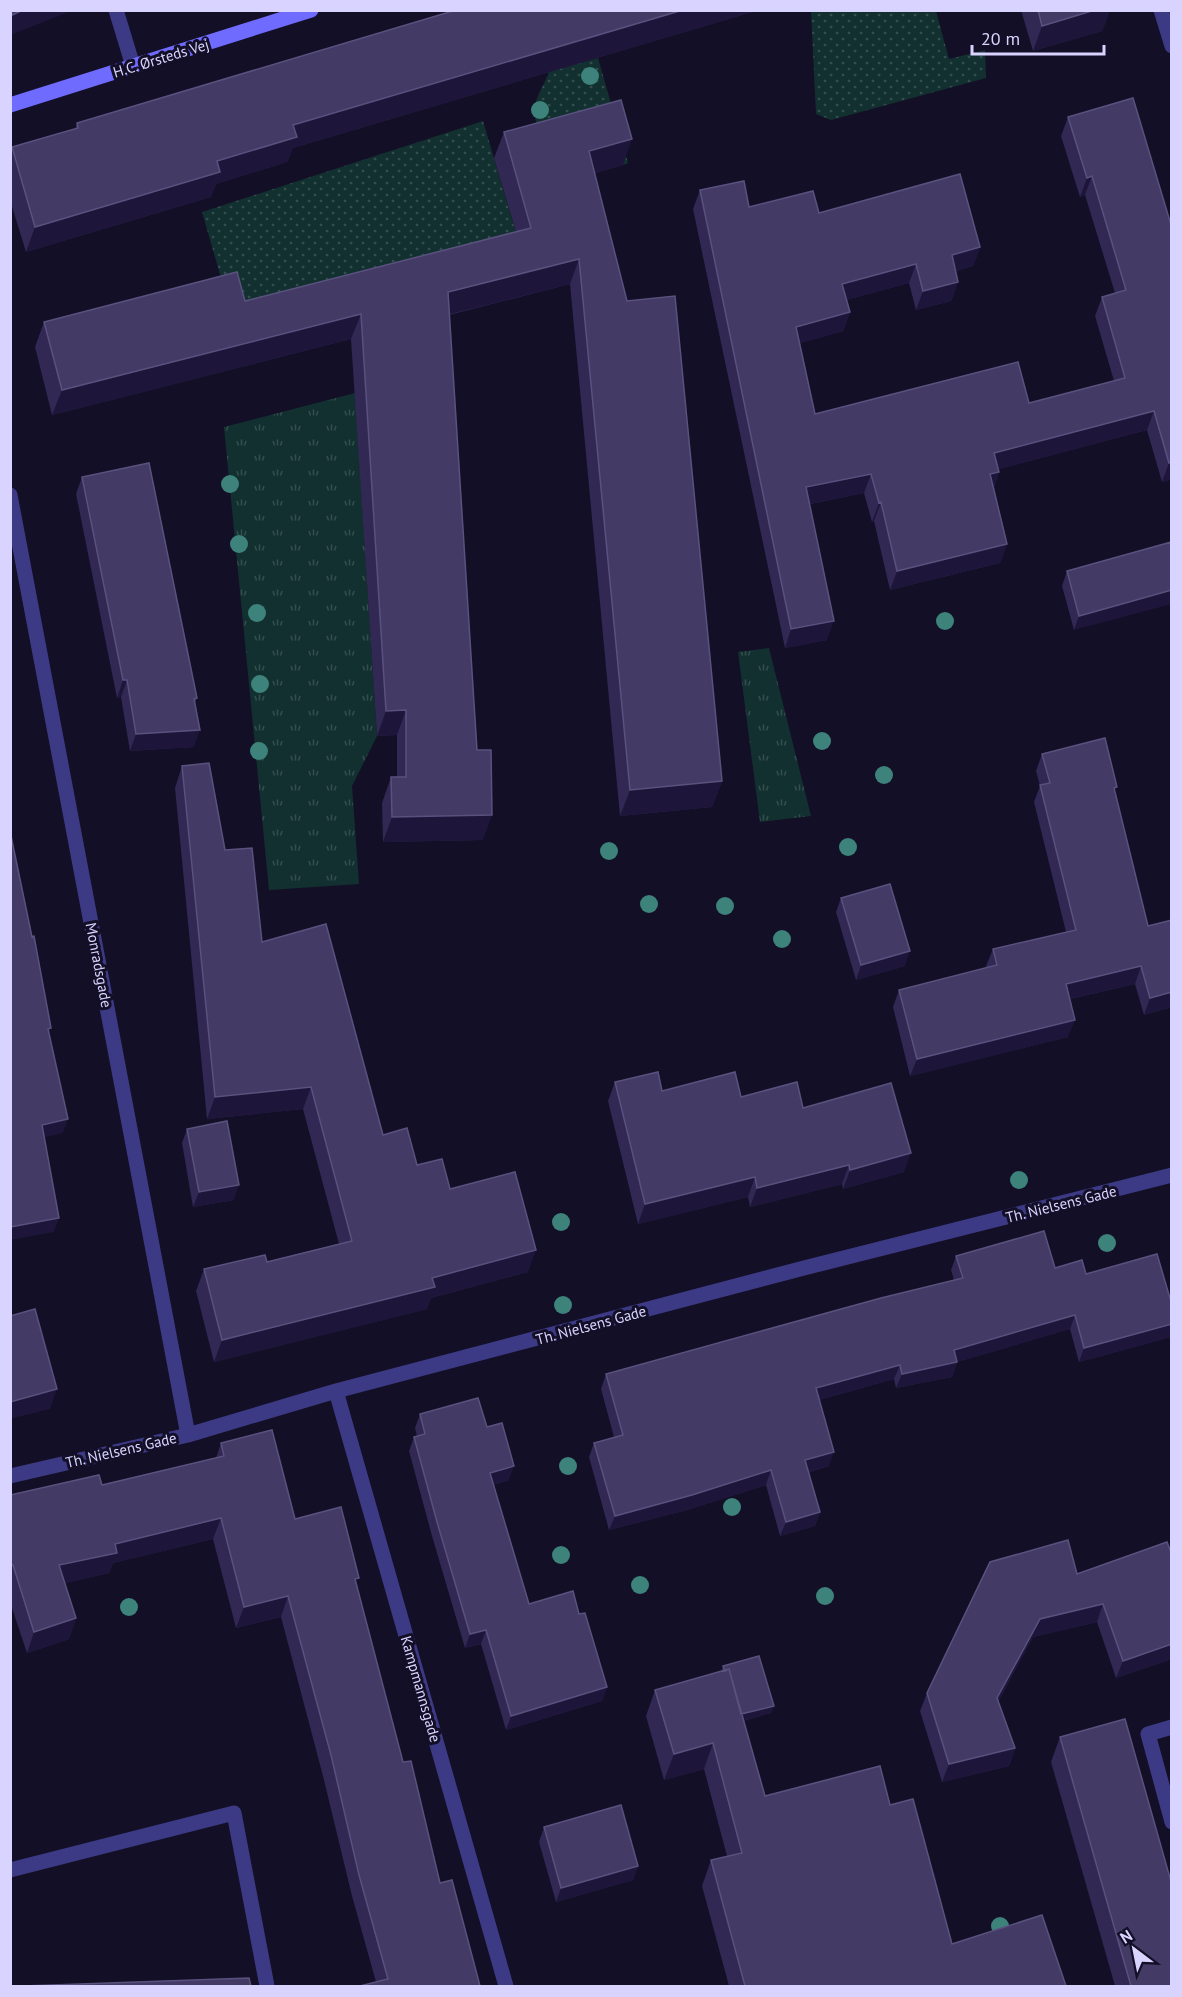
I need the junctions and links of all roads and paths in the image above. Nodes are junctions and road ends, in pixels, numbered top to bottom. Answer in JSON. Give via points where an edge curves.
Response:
{"nodes":[{"id":1,"x":116,"y":10,"type":"edge"},
{"id":2,"x":311,"y":10,"type":"edge"},
{"id":3,"x":1161,"y":10,"type":"edge"},
{"id":4,"x":1172,"y":46,"type":"edge"},
{"id":5,"x":133,"y":66,"type":"junction"},
{"id":6,"x":10,"y":105,"type":"edge"},
{"id":7,"x":10,"y":495,"type":"edge"},
{"id":8,"x":1172,"y":1175,"type":"edge"},
{"id":9,"x":336,"y":1391,"type":"junction"},
{"id":10,"x":189,"y":1435,"type":"junction"},
{"id":11,"x":10,"y":1476,"type":"edge"},
{"id":12,"x":1172,"y":1727,"type":"edge"},
{"id":13,"x":1172,"y":1822,"type":"edge"},
{"id":14,"x":10,"y":1870,"type":"edge"},
{"id":15,"x":267,"y":1986,"type":"edge"},
{"id":16,"x":506,"y":1986,"type":"edge"}],
"edges":[{"from":1,"to":5,"type":"street"},
{"from":2,"to":5,"type":"street","name":"H.C. Ørsteds Vej"},
{"from":3,"to":4,"type":"street"},
{"from":5,"to":6,"type":"street","name":"H.C. Ørsteds Vej"},
{"from":7,"to":10,"type":"street","name":"Monradsgade"},
{"from":8,"to":9,"type":"street","name":"Th. Nielsens Gade"},
{"from":9,"to":10,"type":"street","name":"Th. Nielsens Gade"},
{"from":9,"to":16,"type":"street","name":"Kampmannsgade"},
{"from":10,"to":11,"type":"street","name":"Th. Nielsens Gade"},
{"from":12,"to":13,"type":"street","via":[[1148,1734]]},
{"from":14,"to":15,"type":"street","via":[[234,1813]]}]}
